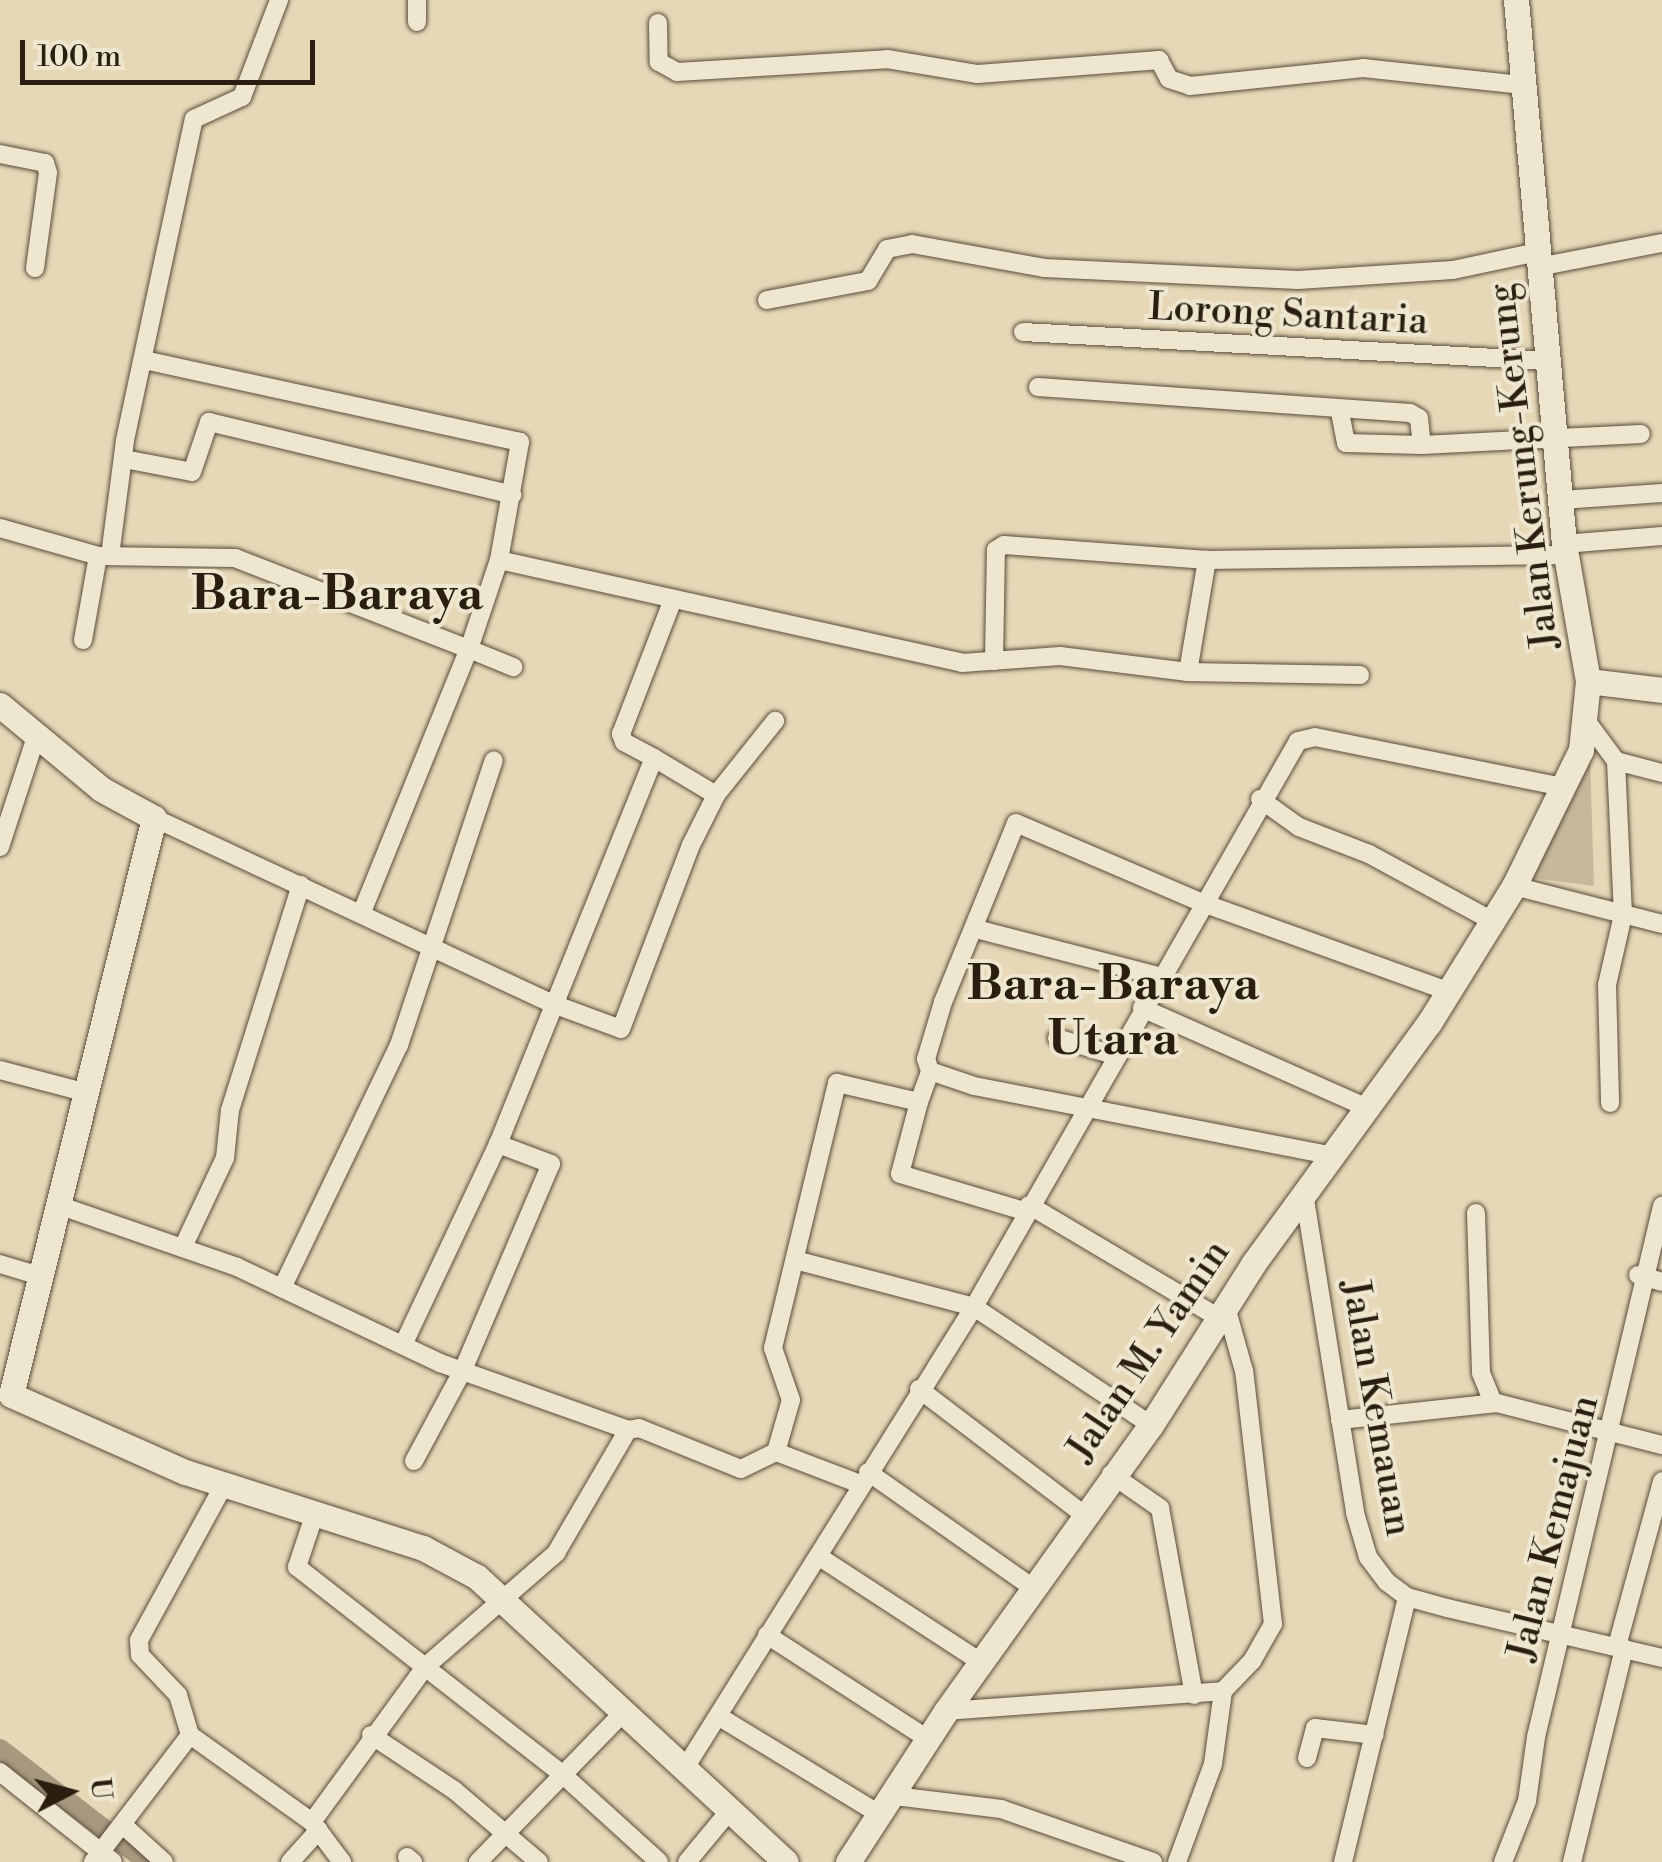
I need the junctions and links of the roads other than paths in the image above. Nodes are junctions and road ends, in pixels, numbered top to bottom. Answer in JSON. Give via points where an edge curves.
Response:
{"nodes":[{"id":1,"x":279,"y":0,"type":"edge"},
{"id":2,"x":417,"y":0,"type":"edge"},
{"id":3,"x":1516,"y":0,"type":"edge"},
{"id":4,"x":417,"y":22,"type":"dead end"},
{"id":5,"x":658,"y":23,"type":"dead end"},
{"id":6,"x":1524,"y":85,"type":"junction"},
{"id":7,"x":0,"y":154,"type":"edge"},
{"id":8,"x":1662,"y":244,"type":"edge"},
{"id":9,"x":1538,"y":259,"type":"junction"},
{"id":10,"x":35,"y":268,"type":"dead end"},
{"id":11,"x":767,"y":300,"type":"dead end"},
{"id":12,"x":1023,"y":332,"type":"dead end"},
{"id":13,"x":145,"y":360,"type":"junction"},
{"id":14,"x":1550,"y":361,"type":"junction"},
{"id":15,"x":1038,"y":387,"type":"dead end"},
{"id":16,"x":1340,"y":412,"type":"junction"},
{"id":17,"x":1641,"y":434,"type":"dead end"},
{"id":18,"x":1560,"y":441,"type":"junction"},
{"id":19,"x":1422,"y":445,"type":"junction"},
{"id":20,"x":124,"y":459,"type":"junction"},
{"id":21,"x":1662,"y":492,"type":"edge"},
{"id":22,"x":512,"y":495,"type":"junction"},
{"id":23,"x":1562,"y":500,"type":"junction"},
{"id":24,"x":0,"y":528,"type":"edge"},
{"id":25,"x":1662,"y":536,"type":"edge"},
{"id":26,"x":1565,"y":549,"type":"junction"},
{"id":27,"x":104,"y":556,"type":"junction"},
{"id":28,"x":499,"y":560,"type":"junction"},
{"id":29,"x":1207,"y":560,"type":"junction"},
{"id":30,"x":673,"y":599,"type":"junction"},
{"id":31,"x":83,"y":640,"type":"dead end"},
{"id":32,"x":469,"y":650,"type":"junction"},
{"id":33,"x":994,"y":662,"type":"junction"},
{"id":34,"x":513,"y":667,"type":"dead end"},
{"id":35,"x":1188,"y":672,"type":"junction"},
{"id":36,"x":1360,"y":674,"type":"dead end"},
{"id":37,"x":1588,"y":681,"type":"junction"},
{"id":38,"x":1662,"y":690,"type":"edge"},
{"id":39,"x":0,"y":705,"type":"edge"},
{"id":40,"x":775,"y":721,"type":"dead end"},
{"id":41,"x":1588,"y":723,"type":"junction"},
{"id":42,"x":36,"y":738,"type":"junction"},
{"id":43,"x":654,"y":758,"type":"junction"},
{"id":44,"x":494,"y":760,"type":"dead end"},
{"id":45,"x":1616,"y":762,"type":"junction"},
{"id":46,"x":1662,"y":774,"type":"edge"},
{"id":47,"x":1564,"y":787,"type":"junction"},
{"id":48,"x":716,"y":794,"type":"junction"},
{"id":49,"x":1260,"y":799,"type":"junction"},
{"id":50,"x":154,"y":818,"type":"junction"},
{"id":51,"x":0,"y":847,"type":"edge"},
{"id":52,"x":302,"y":885,"type":"junction"},
{"id":53,"x":1514,"y":886,"type":"junction"},
{"id":54,"x":1203,"y":903,"type":"junction"},
{"id":55,"x":362,"y":912,"type":"junction"},
{"id":56,"x":1623,"y":915,"type":"junction"},
{"id":57,"x":1494,"y":922,"type":"junction"},
{"id":58,"x":1662,"y":924,"type":"edge"},
{"id":59,"x":976,"y":929,"type":"junction"},
{"id":60,"x":432,"y":946,"type":"junction"},
{"id":61,"x":1162,"y":977,"type":"junction"},
{"id":62,"x":1447,"y":991,"type":"junction"},
{"id":63,"x":553,"y":1004,"type":"junction"},
{"id":64,"x":1142,"y":1008,"type":"junction"},
{"id":65,"x":1057,"y":1038,"type":"dead end"},
{"id":66,"x":1117,"y":1056,"type":"junction"},
{"id":67,"x":0,"y":1070,"type":"edge"},
{"id":68,"x":930,"y":1071,"type":"junction"},
{"id":69,"x":84,"y":1092,"type":"junction"},
{"id":70,"x":919,"y":1102,"type":"junction"},
{"id":71,"x":1610,"y":1103,"type":"dead end"},
{"id":72,"x":1092,"y":1105,"type":"junction"},
{"id":73,"x":1370,"y":1109,"type":"junction"},
{"id":74,"x":498,"y":1144,"type":"junction"},
{"id":75,"x":1330,"y":1155,"type":"junction"},
{"id":76,"x":1304,"y":1194,"type":"junction"},
{"id":77,"x":58,"y":1204,"type":"junction"},
{"id":78,"x":1662,"y":1206,"type":"edge"},
{"id":79,"x":1026,"y":1208,"type":"junction"},
{"id":80,"x":1476,"y":1214,"type":"dead end"},
{"id":81,"x":184,"y":1245,"type":"junction"},
{"id":82,"x":799,"y":1261,"type":"junction"},
{"id":83,"x":0,"y":1264,"type":"edge"},
{"id":84,"x":40,"y":1276,"type":"junction"},
{"id":85,"x":1648,"y":1278,"type":"edge"},
{"id":86,"x":282,"y":1288,"type":"junction"},
{"id":87,"x":974,"y":1307,"type":"junction"},
{"id":88,"x":1222,"y":1312,"type":"junction"},
{"id":89,"x":403,"y":1345,"type":"junction"},
{"id":90,"x":463,"y":1370,"type":"junction"},
{"id":91,"x":919,"y":1389,"type":"junction"},
{"id":92,"x":5,"y":1393,"type":"edge"},
{"id":93,"x":1493,"y":1403,"type":"junction"},
{"id":94,"x":1340,"y":1420,"type":"junction"},
{"id":95,"x":1151,"y":1425,"type":"junction"},
{"id":96,"x":628,"y":1430,"type":"junction"},
{"id":97,"x":1612,"y":1432,"type":"junction"},
{"id":98,"x":1662,"y":1444,"type":"edge"},
{"id":99,"x":776,"y":1452,"type":"junction"},
{"id":100,"x":414,"y":1460,"type":"dead end"},
{"id":101,"x":1112,"y":1474,"type":"junction"},
{"id":102,"x":864,"y":1478,"type":"junction"},
{"id":103,"x":1662,"y":1481,"type":"edge"},
{"id":104,"x":224,"y":1485,"type":"junction"},
{"id":105,"x":315,"y":1513,"type":"junction"},
{"id":106,"x":1083,"y":1514,"type":"junction"},
{"id":107,"x":818,"y":1556,"type":"junction"},
{"id":108,"x":1033,"y":1588,"type":"junction"},
{"id":109,"x":1407,"y":1597,"type":"junction"},
{"id":110,"x":505,"y":1598,"type":"junction"},
{"id":111,"x":768,"y":1635,"type":"junction"},
{"id":112,"x":1562,"y":1635,"type":"junction"},
{"id":113,"x":1620,"y":1647,"type":"junction"},
{"id":114,"x":1662,"y":1658,"type":"edge"},
{"id":115,"x":982,"y":1662,"type":"junction"},
{"id":116,"x":424,"y":1667,"type":"junction"},
{"id":117,"x":1223,"y":1691,"type":"junction"},
{"id":118,"x":1194,"y":1695,"type":"junction"},
{"id":119,"x":625,"y":1711,"type":"junction"},
{"id":120,"x":946,"y":1711,"type":"junction"},
{"id":121,"x":718,"y":1716,"type":"junction"},
{"id":122,"x":190,"y":1734,"type":"junction"},
{"id":123,"x":371,"y":1735,"type":"junction"},
{"id":124,"x":1375,"y":1735,"type":"junction"},
{"id":125,"x":928,"y":1739,"type":"junction"},
{"id":126,"x":1308,"y":1758,"type":"dead end"},
{"id":127,"x":685,"y":1768,"type":"junction"},
{"id":128,"x":0,"y":1772,"type":"edge"},
{"id":129,"x":562,"y":1774,"type":"junction"},
{"id":130,"x":888,"y":1806,"type":"junction"},
{"id":131,"x":730,"y":1810,"type":"junction"},
{"id":132,"x":316,"y":1826,"type":"junction"},
{"id":133,"x":121,"y":1827,"type":"junction"},
{"id":134,"x":509,"y":1836,"type":"junction"},
{"id":135,"x":103,"y":1856,"type":"edge"},
{"id":136,"x":164,"y":1862,"type":"edge"},
{"id":137,"x":290,"y":1862,"type":"edge"},
{"id":138,"x":342,"y":1862,"type":"edge"},
{"id":139,"x":478,"y":1862,"type":"edge"},
{"id":140,"x":539,"y":1862,"type":"edge"},
{"id":141,"x":659,"y":1862,"type":"edge"},
{"id":142,"x":687,"y":1862,"type":"edge"},
{"id":143,"x":786,"y":1862,"type":"edge"},
{"id":144,"x":848,"y":1862,"type":"edge"},
{"id":145,"x":1144,"y":1862,"type":"edge"},
{"id":146,"x":1178,"y":1862,"type":"edge"},
{"id":147,"x":1343,"y":1862,"type":"edge"},
{"id":148,"x":1503,"y":1862,"type":"edge"},
{"id":149,"x":1572,"y":1862,"type":"edge"}],
"edges":[{"from":1,"to":13,"type":"street","via":[[242,96],[194,119]]},
{"from":2,"to":4,"type":"street"},
{"from":3,"to":6,"type":"street","name":"Jalan Kerung-Kerung"},
{"from":5,"to":6,"type":"street","via":[[658,62],[677,72],[887,59],[978,74],[1159,60],[1162,74],[1190,86],[1363,68]]},
{"from":6,"to":9,"type":"street","name":"Jalan Kerung-Kerung"},
{"from":7,"to":10,"type":"street","via":[[45,163]]},
{"from":8,"to":9,"type":"street"},
{"from":9,"to":11,"type":"street","via":[[1298,280],[1044,268],[912,244],[887,250],[874,275],[860,284]]},
{"from":9,"to":14,"type":"street","name":"Jalan Kerung-Kerung"},
{"from":12,"to":14,"type":"street","name":"Lorong Santaria"},
{"from":13,"to":20,"type":"street"},
{"from":13,"to":22,"type":"street","via":[[514,438],[522,448]]},
{"from":14,"to":18,"type":"street","name":"Jalan Kerung-Kerung"},
{"from":15,"to":16,"type":"street"},
{"from":16,"to":19,"type":"street","via":[[1415,414]]},
{"from":16,"to":19,"type":"street","via":[[1346,444]]},
{"from":17,"to":18,"type":"street"},
{"from":18,"to":19,"type":"street"},
{"from":18,"to":23,"type":"street","name":"Jalan Kerung-Kerung"},
{"from":20,"to":22,"type":"street","via":[[192,472],[210,422]]},
{"from":20,"to":27,"type":"street"},
{"from":21,"to":23,"type":"street"},
{"from":22,"to":28,"type":"street"},
{"from":23,"to":26,"type":"street","name":"Jalan Kerung-Kerung"},
{"from":24,"to":27,"type":"street"},
{"from":25,"to":26,"type":"street"},
{"from":26,"to":29,"type":"street"},
{"from":26,"to":37,"type":"street","name":"Jalan Kerung-Kerung"},
{"from":27,"to":31,"type":"street"},
{"from":27,"to":32,"type":"street","via":[[235,558]]},
{"from":28,"to":30,"type":"street"},
{"from":28,"to":32,"type":"street"},
{"from":29,"to":33,"type":"street","via":[[999,547]]},
{"from":29,"to":35,"type":"street"},
{"from":30,"to":33,"type":"street","via":[[947,661]]},
{"from":30,"to":43,"type":"street","via":[[621,734]]},
{"from":32,"to":34,"type":"street"},
{"from":32,"to":55,"type":"street"},
{"from":33,"to":35,"type":"street","via":[[1060,656]]},
{"from":35,"to":36,"type":"street"},
{"from":37,"to":38,"type":"street"},
{"from":37,"to":41,"type":"street","name":"Jalan Kerung-Kerung"},
{"from":39,"to":42,"type":"street"},
{"from":40,"to":48,"type":"street"},
{"from":41,"to":45,"type":"street"},
{"from":41,"to":47,"type":"street","name":"Jalan M. Yamin"},
{"from":42,"to":50,"type":"street","via":[[101,789]]},
{"from":42,"to":51,"type":"street"},
{"from":43,"to":48,"type":"street"},
{"from":43,"to":63,"type":"street"},
{"from":44,"to":60,"type":"street"},
{"from":45,"to":46,"type":"street"},
{"from":45,"to":56,"type":"street"},
{"from":47,"to":49,"type":"street","via":[[1305,736]]},
{"from":47,"to":53,"type":"street","name":"Jalan M. Yamin"},
{"from":48,"to":63,"type":"street","via":[[622,1029]]},
{"from":49,"to":54,"type":"street"},
{"from":49,"to":57,"type":"street","via":[[1299,827],[1369,854]]},
{"from":50,"to":52,"type":"street"},
{"from":50,"to":69,"type":"street"},
{"from":52,"to":55,"type":"street"},
{"from":52,"to":81,"type":"street","via":[[230,1110],[225,1158]]},
{"from":53,"to":56,"type":"street"},
{"from":53,"to":57,"type":"street","name":"Jalan M. Yamin"},
{"from":54,"to":59,"type":"street","via":[[1016,822]]},
{"from":54,"to":61,"type":"street"},
{"from":54,"to":62,"type":"street"},
{"from":55,"to":60,"type":"street"},
{"from":56,"to":58,"type":"street"},
{"from":56,"to":71,"type":"street","via":[[1607,984]]},
{"from":57,"to":62,"type":"street","name":"Jalan M. Yamin"},
{"from":59,"to":61,"type":"street"},
{"from":59,"to":68,"type":"street","via":[[943,1002],[926,1059]]},
{"from":60,"to":63,"type":"street"},
{"from":60,"to":86,"type":"street","via":[[399,1045]]},
{"from":61,"to":64,"type":"street"},
{"from":62,"to":73,"type":"street","name":"Jalan M. Yamin"},
{"from":63,"to":74,"type":"street"},
{"from":64,"to":66,"type":"street"},
{"from":64,"to":73,"type":"street"},
{"from":65,"to":66,"type":"street"},
{"from":66,"to":72,"type":"street"},
{"from":67,"to":69,"type":"street"},
{"from":68,"to":70,"type":"street"},
{"from":68,"to":72,"type":"street","via":[[974,1086]]},
{"from":69,"to":77,"type":"street"},
{"from":70,"to":79,"type":"street","via":[[900,1174]]},
{"from":70,"to":82,"type":"street","via":[[838,1082]]},
{"from":72,"to":75,"type":"street"},
{"from":72,"to":79,"type":"street"},
{"from":73,"to":75,"type":"street","name":"Jalan M. Yamin"},
{"from":74,"to":89,"type":"street"},
{"from":74,"to":90,"type":"street","via":[[550,1164]]},
{"from":75,"to":76,"type":"street","name":"Jalan M. Yamin"},
{"from":76,"to":88,"type":"street","name":"Jalan M. Yamin"},
{"from":76,"to":94,"type":"street","name":"Jalan Kemauan"},
{"from":77,"to":81,"type":"street"},
{"from":77,"to":84,"type":"street"},
{"from":78,"to":85,"type":"street","name":"Jalan Kemajuan"},
{"from":79,"to":87,"type":"street"},
{"from":79,"to":88,"type":"street"},
{"from":80,"to":93,"type":"street","via":[[1481,1374]]},
{"from":81,"to":86,"type":"street"},
{"from":82,"to":87,"type":"street"},
{"from":82,"to":99,"type":"street","via":[[773,1348],[791,1400]]},
{"from":83,"to":84,"type":"street"},
{"from":84,"to":92,"type":"street"},
{"from":85,"to":97,"type":"street","name":"Jalan Kemajuan"},
{"from":86,"to":89,"type":"street"},
{"from":87,"to":91,"type":"street"},
{"from":87,"to":95,"type":"street"},
{"from":88,"to":95,"type":"street","name":"Jalan M. Yamin"},
{"from":88,"to":117,"type":"street","via":[[1244,1372],[1273,1624],[1252,1661]]},
{"from":89,"to":90,"type":"street"},
{"from":90,"to":96,"type":"street"},
{"from":90,"to":100,"type":"street"},
{"from":91,"to":102,"type":"street"},
{"from":91,"to":106,"type":"street"},
{"from":92,"to":104,"type":"street"},
{"from":93,"to":94,"type":"street"},
{"from":93,"to":97,"type":"street"},
{"from":94,"to":109,"type":"street","name":"Jalan Kemauan","via":[[1360,1538],[1387,1582]]},
{"from":95,"to":101,"type":"street","name":"Jalan M. Yamin"},
{"from":96,"to":99,"type":"street","via":[[639,1428],[741,1470]]},
{"from":96,"to":110,"type":"street","via":[[556,1553]]},
{"from":97,"to":98,"type":"street"},
{"from":97,"to":112,"type":"street","name":"Jalan Kemajuan"},
{"from":99,"to":102,"type":"street"},
{"from":101,"to":106,"type":"street","name":"Jalan M. Yamin"},
{"from":101,"to":118,"type":"street","via":[[1160,1508]]},
{"from":102,"to":107,"type":"street"},
{"from":102,"to":108,"type":"street"},
{"from":103,"to":113,"type":"street"},
{"from":104,"to":105,"type":"street"},
{"from":104,"to":122,"type":"street","via":[[138,1648],[178,1695]]},
{"from":105,"to":110,"type":"street","via":[[423,1548]]},
{"from":105,"to":116,"type":"street","via":[[297,1567]]},
{"from":106,"to":108,"type":"street","name":"Jalan M. Yamin"},
{"from":107,"to":111,"type":"street"},
{"from":107,"to":115,"type":"street"},
{"from":108,"to":115,"type":"street","name":"Jalan M. Yamin"},
{"from":109,"to":112,"type":"street"},
{"from":109,"to":124,"type":"street"},
{"from":110,"to":116,"type":"street"},
{"from":110,"to":119,"type":"street"},
{"from":111,"to":121,"type":"street"},
{"from":111,"to":125,"type":"street"},
{"from":112,"to":113,"type":"street"},
{"from":112,"to":148,"type":"street","name":"Jalan Kemajuan","via":[[1526,1802]]},
{"from":113,"to":114,"type":"street"},
{"from":113,"to":149,"type":"street"},
{"from":115,"to":120,"type":"street","name":"Jalan M. Yamin"},
{"from":116,"to":123,"type":"street"},
{"from":116,"to":129,"type":"street"},
{"from":117,"to":118,"type":"street"},
{"from":117,"to":146,"type":"street","via":[[1214,1764]]},
{"from":118,"to":120,"type":"street"},
{"from":119,"to":127,"type":"street"},
{"from":119,"to":129,"type":"street"},
{"from":120,"to":125,"type":"street","name":"Jalan M. Yamin"},
{"from":121,"to":127,"type":"street"},
{"from":121,"to":130,"type":"street"},
{"from":122,"to":132,"type":"street"},
{"from":122,"to":133,"type":"street"},
{"from":123,"to":132,"type":"street"},
{"from":123,"to":134,"type":"street"},
{"from":124,"to":126,"type":"street","via":[[1315,1728]]},
{"from":124,"to":147,"type":"street"},
{"from":125,"to":130,"type":"street","name":"Jalan M. Yamin"},
{"from":127,"to":131,"type":"street"},
{"from":128,"to":135,"type":"street"},
{"from":129,"to":134,"type":"street"},
{"from":129,"to":141,"type":"street"},
{"from":130,"to":144,"type":"street","name":"Jalan M. Yamin"},
{"from":130,"to":145,"type":"street","via":[[1011,1812]]},
{"from":131,"to":142,"type":"street"},
{"from":131,"to":143,"type":"street"},
{"from":132,"to":137,"type":"street"},
{"from":132,"to":138,"type":"street"},
{"from":133,"to":135,"type":"street"},
{"from":133,"to":136,"type":"street"},
{"from":134,"to":139,"type":"street"},
{"from":134,"to":140,"type":"street"}]}
